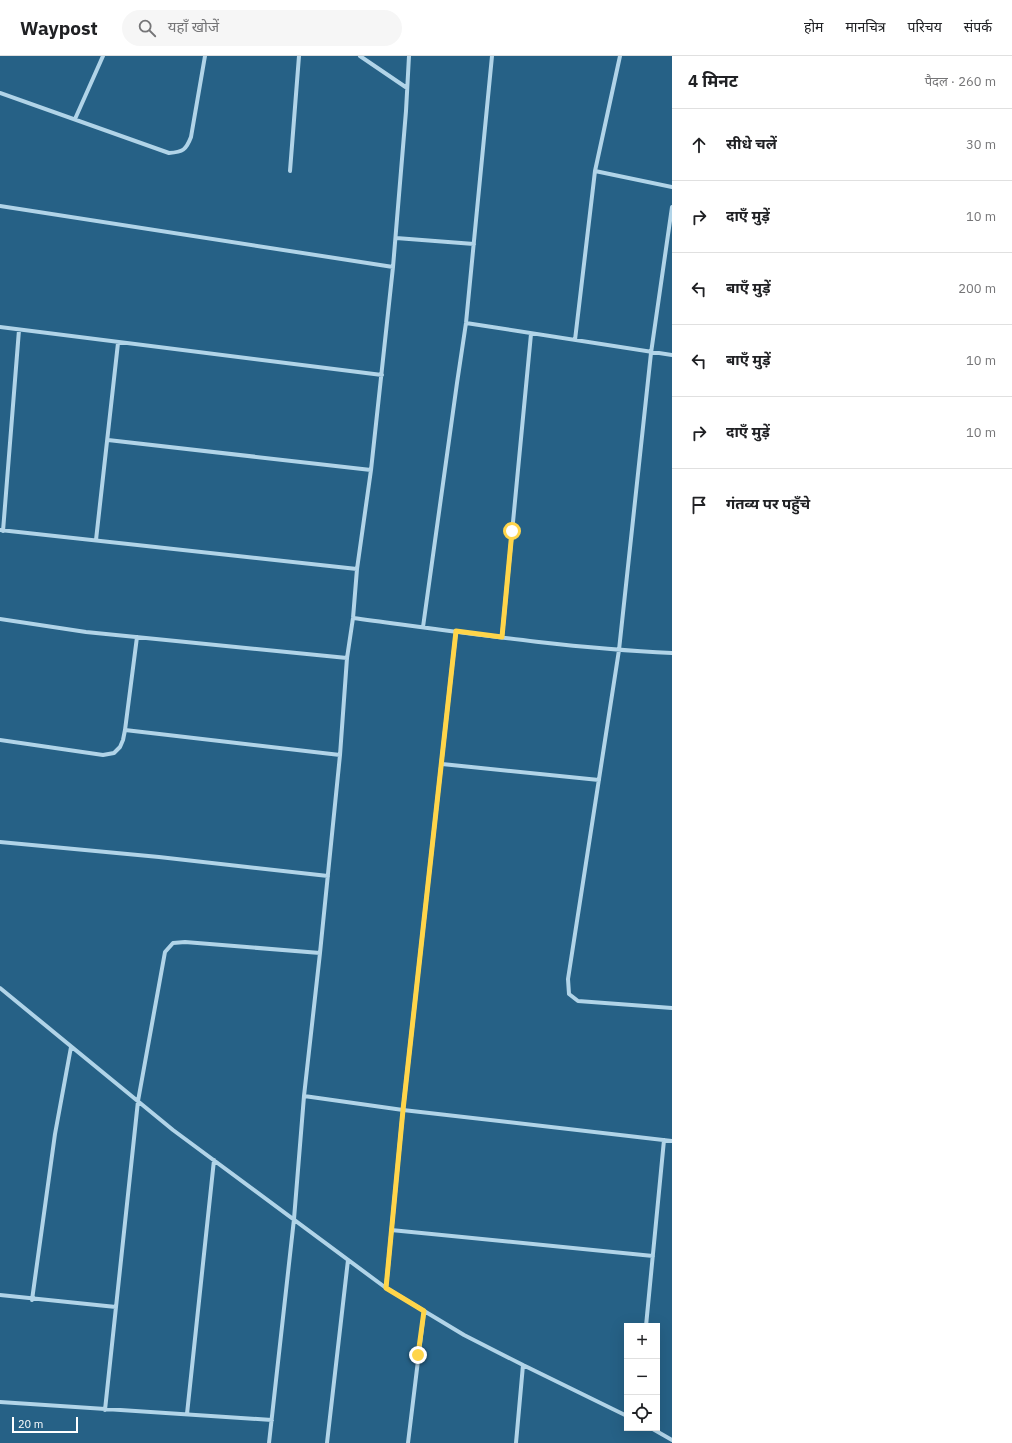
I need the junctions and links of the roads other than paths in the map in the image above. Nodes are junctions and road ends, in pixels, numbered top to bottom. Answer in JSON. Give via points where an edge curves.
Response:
{"nodes":[{"id":1,"x":103,"y":56,"type":"edge"},
{"id":2,"x":205,"y":56,"type":"edge"},
{"id":3,"x":299,"y":56,"type":"edge"},
{"id":4,"x":360,"y":56,"type":"edge"},
{"id":5,"x":409,"y":56,"type":"edge"},
{"id":6,"x":492,"y":56,"type":"edge"},
{"id":7,"x":620,"y":56,"type":"edge"},
{"id":8,"x":407,"y":88,"type":"junction"},
{"id":9,"x":0,"y":93,"type":"edge"},
{"id":10,"x":75,"y":119,"type":"junction"},
{"id":11,"x":290,"y":171,"type":"dead end"},
{"id":12,"x":595,"y":171,"type":"junction"},
{"id":13,"x":672,"y":187,"type":"edge"},
{"id":14,"x":0,"y":206,"type":"edge"},
{"id":15,"x":672,"y":207,"type":"edge"},
{"id":16,"x":396,"y":238,"type":"junction"},
{"id":17,"x":474,"y":244,"type":"junction"},
{"id":18,"x":394,"y":268,"type":"junction"},
{"id":19,"x":466,"y":323,"type":"junction"},
{"id":20,"x":0,"y":328,"type":"edge"},
{"id":21,"x":19,"y":330,"type":"junction"},
{"id":22,"x":531,"y":334,"type":"junction"},
{"id":23,"x":575,"y":340,"type":"junction"},
{"id":24,"x":118,"y":343,"type":"junction"},
{"id":25,"x":651,"y":353,"type":"junction"},
{"id":26,"x":672,"y":355,"type":"edge"},
{"id":27,"x":382,"y":375,"type":"junction"},
{"id":28,"x":108,"y":440,"type":"junction"},
{"id":29,"x":371,"y":470,"type":"junction"},
{"id":30,"x":1,"y":530,"type":"edge"},
{"id":31,"x":96,"y":540,"type":"junction"},
{"id":32,"x":357,"y":569,"type":"junction"},
{"id":33,"x":0,"y":618,"type":"edge"},
{"id":34,"x":353,"y":618,"type":"junction"},
{"id":35,"x":423,"y":627,"type":"junction"},
{"id":36,"x":456,"y":631,"type":"junction"},
{"id":37,"x":137,"y":637,"type":"junction"},
{"id":38,"x":502,"y":637,"type":"junction"},
{"id":39,"x":619,"y":650,"type":"junction"},
{"id":40,"x":672,"y":653,"type":"edge"},
{"id":41,"x":347,"y":658,"type":"junction"},
{"id":42,"x":125,"y":730,"type":"junction"},
{"id":43,"x":0,"y":740,"type":"edge"},
{"id":44,"x":340,"y":755,"type":"junction"},
{"id":45,"x":442,"y":764,"type":"junction"},
{"id":46,"x":599,"y":780,"type":"junction"},
{"id":47,"x":0,"y":842,"type":"edge"},
{"id":48,"x":328,"y":876,"type":"junction"},
{"id":49,"x":320,"y":953,"type":"junction"},
{"id":50,"x":0,"y":988,"type":"edge"},
{"id":51,"x":672,"y":1008,"type":"edge"},
{"id":52,"x":71,"y":1046,"type":"junction"},
{"id":53,"x":304,"y":1096,"type":"junction"},
{"id":54,"x":138,"y":1101,"type":"junction"},
{"id":55,"x":403,"y":1110,"type":"junction"},
{"id":56,"x":664,"y":1140,"type":"junction"},
{"id":57,"x":672,"y":1141,"type":"edge"},
{"id":58,"x":214,"y":1160,"type":"junction"},
{"id":59,"x":294,"y":1219,"type":"junction"},
{"id":60,"x":391,"y":1230,"type":"junction"},
{"id":61,"x":653,"y":1256,"type":"junction"},
{"id":62,"x":348,"y":1260,"type":"junction"},
{"id":63,"x":386,"y":1288,"type":"junction"},
{"id":64,"x":0,"y":1295,"type":"edge"},
{"id":65,"x":32,"y":1300,"type":"junction"},
{"id":66,"x":116,"y":1307,"type":"junction"},
{"id":67,"x":424,"y":1311,"type":"junction"},
{"id":68,"x":646,"y":1323,"type":"edge"},
{"id":69,"x":523,"y":1365,"type":"junction"},
{"id":70,"x":0,"y":1402,"type":"edge"},
{"id":71,"x":105,"y":1410,"type":"junction"},
{"id":72,"x":187,"y":1414,"type":"junction"},
{"id":73,"x":624,"y":1415,"type":"edge"},
{"id":74,"x":272,"y":1420,"type":"junction"},
{"id":75,"x":656,"y":1431,"type":"edge"},
{"id":76,"x":672,"y":1440,"type":"edge"},
{"id":77,"x":269,"y":1443,"type":"edge"},
{"id":78,"x":328,"y":1443,"type":"edge"},
{"id":79,"x":408,"y":1443,"type":"edge"},
{"id":80,"x":516,"y":1443,"type":"edge"}],
"edges":[{"from":1,"to":10,"type":"street"},
{"from":2,"to":10,"type":"street","via":[[191,137],[187,147],[179,152],[169,153]]},
{"from":3,"to":11,"type":"street"},
{"from":4,"to":8,"type":"street"},
{"from":5,"to":8,"type":"street"},
{"from":6,"to":17,"type":"street"},
{"from":7,"to":12,"type":"street"},
{"from":8,"to":16,"type":"street"},
{"from":9,"to":10,"type":"street"},
{"from":12,"to":13,"type":"street"},
{"from":12,"to":23,"type":"street"},
{"from":14,"to":18,"type":"street"},
{"from":15,"to":25,"type":"street"},
{"from":16,"to":17,"type":"street"},
{"from":16,"to":18,"type":"street"},
{"from":17,"to":19,"type":"street"},
{"from":18,"to":27,"type":"street"},
{"from":19,"to":22,"type":"street"},
{"from":19,"to":35,"type":"street"},
{"from":20,"to":21,"type":"street"},
{"from":21,"to":24,"type":"street"},
{"from":21,"to":30,"type":"street"},
{"from":22,"to":23,"type":"street"},
{"from":22,"to":38,"type":"street"},
{"from":23,"to":25,"type":"street"},
{"from":24,"to":27,"type":"street"},
{"from":24,"to":28,"type":"street"},
{"from":25,"to":26,"type":"street"},
{"from":25,"to":39,"type":"street"},
{"from":27,"to":29,"type":"street"},
{"from":28,"to":29,"type":"street"},
{"from":28,"to":31,"type":"street"},
{"from":29,"to":32,"type":"street"},
{"from":30,"to":31,"type":"street"},
{"from":31,"to":32,"type":"street"},
{"from":32,"to":34,"type":"street"},
{"from":33,"to":37,"type":"street","via":[[86,632]]},
{"from":34,"to":35,"type":"street"},
{"from":34,"to":41,"type":"street"},
{"from":35,"to":36,"type":"street"},
{"from":36,"to":38,"type":"street"},
{"from":36,"to":45,"type":"street"},
{"from":37,"to":41,"type":"street"},
{"from":37,"to":42,"type":"street"},
{"from":38,"to":39,"type":"street"},
{"from":39,"to":40,"type":"street"},
{"from":39,"to":46,"type":"street"},
{"from":41,"to":44,"type":"street"},
{"from":42,"to":43,"type":"street","via":[[120,747],[114,753],[103,755]]},
{"from":42,"to":44,"type":"street"},
{"from":44,"to":48,"type":"street"},
{"from":45,"to":46,"type":"street"},
{"from":45,"to":55,"type":"street"},
{"from":46,"to":51,"type":"street","via":[[568,979],[568,994],[578,1001]]},
{"from":47,"to":48,"type":"street"},
{"from":48,"to":49,"type":"street"},
{"from":49,"to":53,"type":"street"},
{"from":49,"to":54,"type":"street","via":[[173,943],[165,952]]},
{"from":50,"to":52,"type":"street"},
{"from":52,"to":54,"type":"street"},
{"from":52,"to":65,"type":"street","via":[[55,1134]]},
{"from":53,"to":55,"type":"street"},
{"from":53,"to":59,"type":"street"},
{"from":54,"to":58,"type":"street"},
{"from":54,"to":66,"type":"street"},
{"from":55,"to":56,"type":"street"},
{"from":55,"to":60,"type":"street"},
{"from":56,"to":57,"type":"street"},
{"from":56,"to":61,"type":"street"},
{"from":58,"to":59,"type":"street"},
{"from":58,"to":72,"type":"street"},
{"from":59,"to":62,"type":"street"},
{"from":59,"to":74,"type":"street"},
{"from":60,"to":61,"type":"street"},
{"from":60,"to":63,"type":"street"},
{"from":61,"to":68,"type":"street"},
{"from":62,"to":63,"type":"street"},
{"from":62,"to":78,"type":"street"},
{"from":63,"to":67,"type":"street"},
{"from":64,"to":65,"type":"street"},
{"from":65,"to":66,"type":"street"},
{"from":66,"to":71,"type":"street"},
{"from":67,"to":69,"type":"street"},
{"from":67,"to":79,"type":"street"},
{"from":69,"to":73,"type":"street"},
{"from":69,"to":80,"type":"street"},
{"from":70,"to":71,"type":"street"},
{"from":71,"to":72,"type":"street"},
{"from":72,"to":74,"type":"street"},
{"from":74,"to":77,"type":"street"},
{"from":75,"to":76,"type":"street"}]}
